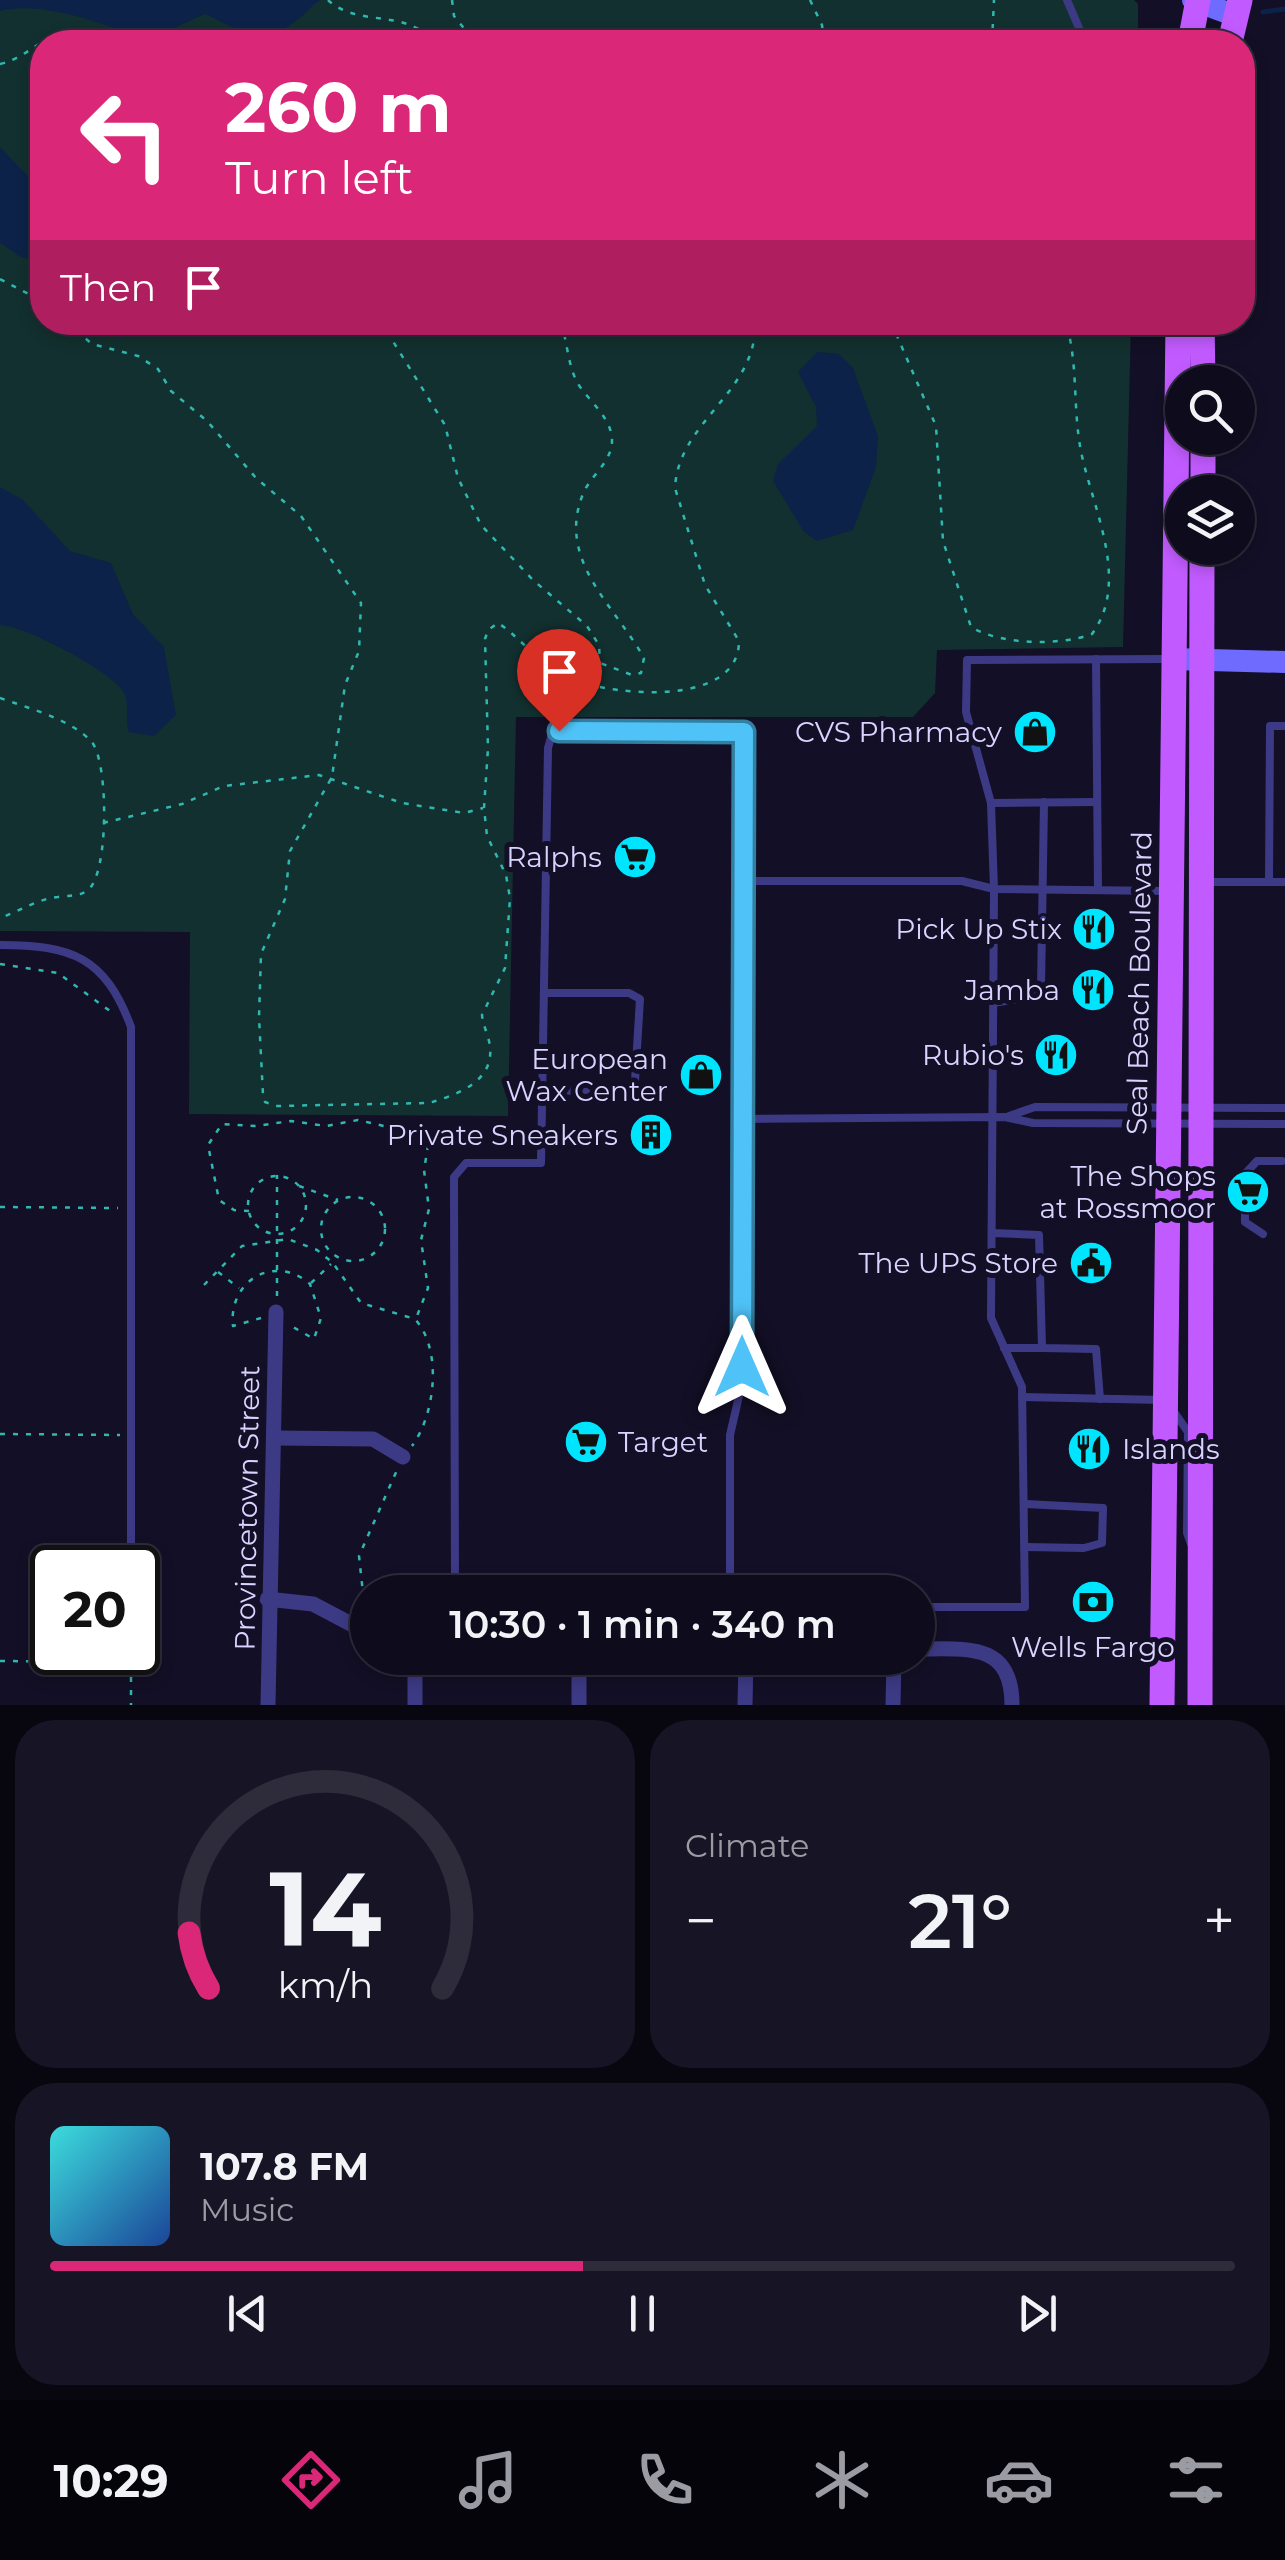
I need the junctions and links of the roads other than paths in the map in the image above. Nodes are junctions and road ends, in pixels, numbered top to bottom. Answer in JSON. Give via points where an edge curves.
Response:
{"nodes":[{"id":1,"x":1067,"y":0,"type":"edge"},
{"id":2,"x":1196,"y":1,"type":"edge"},
{"id":3,"x":1238,"y":8,"type":"edge"},
{"id":4,"x":1080,"y":30,"type":"edge"},
{"id":5,"x":1192,"y":30,"type":"edge"},
{"id":6,"x":1178,"y":335,"type":"edge"},
{"id":7,"x":1202,"y":335,"type":"edge"},
{"id":8,"x":1202,"y":365,"type":"edge"},
{"id":9,"x":1202,"y":565,"type":"edge"},
{"id":10,"x":1096,"y":659,"type":"junction"},
{"id":11,"x":1174,"y":659,"type":"junction"},
{"id":12,"x":1201,"y":661,"type":"junction"},
{"id":13,"x":1285,"y":662,"type":"edge"},
{"id":14,"x":1285,"y":726,"type":"edge"},
{"id":15,"x":1044,"y":802,"type":"junction"},
{"id":16,"x":1097,"y":802,"type":"junction"},
{"id":17,"x":990,"y":803,"type":"junction"},
{"id":18,"x":744,"y":881,"type":"junction"},
{"id":19,"x":1200,"y":882,"type":"junction"},
{"id":20,"x":1269,"y":882,"type":"junction"},
{"id":21,"x":1285,"y":882,"type":"edge"},
{"id":22,"x":994,"y":888,"type":"junction"},
{"id":23,"x":1045,"y":890,"type":"junction"},
{"id":24,"x":1098,"y":890,"type":"junction"},
{"id":25,"x":1170,"y":891,"type":"junction"},
{"id":26,"x":0,"y":945,"type":"edge"},
{"id":27,"x":544,"y":993,"type":"junction"},
{"id":28,"x":994,"y":1004,"type":"junction"},
{"id":29,"x":542,"y":1092,"type":"junction"},
{"id":30,"x":1285,"y":1108,"type":"edge"},
{"id":31,"x":1168,"y":1116,"type":"junction"},
{"id":32,"x":1199,"y":1116,"type":"junction"},
{"id":33,"x":1005,"y":1117,"type":"junction"},
{"id":34,"x":994,"y":1118,"type":"junction"},
{"id":35,"x":743,"y":1119,"type":"junction"},
{"id":36,"x":1285,"y":1124,"type":"edge"},
{"id":37,"x":1282,"y":1161,"type":"dead end"},
{"id":38,"x":992,"y":1233,"type":"junction"},
{"id":39,"x":1262,"y":1234,"type":"dead end"},
{"id":40,"x":276,"y":1312,"type":"road end"},
{"id":41,"x":1004,"y":1348,"type":"junction"},
{"id":42,"x":1042,"y":1348,"type":"junction"},
{"id":43,"x":1022,"y":1397,"type":"junction"},
{"id":44,"x":1100,"y":1398,"type":"junction"},
{"id":45,"x":1166,"y":1400,"type":"junction"},
{"id":46,"x":275,"y":1438,"type":"junction"},
{"id":47,"x":403,"y":1457,"type":"road end"},
{"id":48,"x":1026,"y":1504,"type":"junction"},
{"id":49,"x":131,"y":1545,"type":"edge"},
{"id":50,"x":1026,"y":1548,"type":"junction"},
{"id":51,"x":1200,"y":1566,"type":"junction"},
{"id":52,"x":455,"y":1575,"type":"edge"},
{"id":53,"x":730,"y":1575,"type":"edge"},
{"id":54,"x":268,"y":1599,"type":"junction"},
{"id":55,"x":935,"y":1607,"type":"edge"},
{"id":56,"x":350,"y":1624,"type":"edge"},
{"id":57,"x":935,"y":1649,"type":"edge"},
{"id":58,"x":415,"y":1675,"type":"edge"},
{"id":59,"x":579,"y":1675,"type":"edge"},
{"id":60,"x":746,"y":1675,"type":"edge"},
{"id":61,"x":894,"y":1675,"type":"edge"},
{"id":62,"x":268,"y":1705,"type":"edge"},
{"id":63,"x":415,"y":1705,"type":"edge"},
{"id":64,"x":579,"y":1705,"type":"edge"},
{"id":65,"x":745,"y":1705,"type":"edge"},
{"id":66,"x":894,"y":1705,"type":"edge"},
{"id":67,"x":1012,"y":1705,"type":"edge"},
{"id":68,"x":1162,"y":1705,"type":"edge"},
{"id":69,"x":1200,"y":1705,"type":"edge"}],
"edges":[{"from":1,"to":4,"type":"lane"},
{"from":2,"to":3,"type":"street"},
{"from":2,"to":5,"type":"main road"},
{"from":6,"to":11,"type":"main road","name":"Seal Beach Boulevard"},
{"from":7,"to":8,"type":"main road"},
{"from":9,"to":12,"type":"main road"},
{"from":10,"to":11,"type":"lane"},
{"from":10,"to":16,"type":"lane"},
{"from":10,"to":17,"type":"lane","via":[[967,660],[966,712]]},
{"from":11,"to":12,"type":"street"},
{"from":11,"to":25,"type":"main road","name":"Seal Beach Boulevard"},
{"from":12,"to":13,"type":"street"},
{"from":12,"to":19,"type":"main road"},
{"from":14,"to":20,"type":"lane","via":[[1270,726]]},
{"from":15,"to":16,"type":"lane"},
{"from":15,"to":17,"type":"lane"},
{"from":15,"to":23,"type":"lane"},
{"from":16,"to":24,"type":"lane"},
{"from":17,"to":22,"type":"lane"},
{"from":18,"to":22,"type":"lane","via":[[962,880]]},
{"from":18,"to":27,"type":"lane","via":[[744,732],[552,734]]},
{"from":18,"to":35,"type":"lane"},
{"from":19,"to":20,"type":"lane"},
{"from":19,"to":32,"type":"main road"},
{"from":20,"to":21,"type":"lane"},
{"from":22,"to":23,"type":"lane"},
{"from":22,"to":28,"type":"lane"},
{"from":23,"to":24,"type":"lane"},
{"from":23,"to":28,"type":"lane","via":[[1041,988],[1026,1001]]},
{"from":24,"to":25,"type":"lane"},
{"from":25,"to":31,"type":"main road","name":"Seal Beach Boulevard"},
{"from":26,"to":49,"type":"lane","via":[[36,945],[91,964],[117,990],[131,1027]]},
{"from":27,"to":29,"type":"lane"},
{"from":27,"to":29,"type":"lane","via":[[629,993],[640,999],[635,1081],[626,1088]]},
{"from":28,"to":34,"type":"lane"},
{"from":29,"to":52,"type":"lane","via":[[541,1163],[466,1164],[454,1176]]},
{"from":30,"to":32,"type":"lane"},
{"from":31,"to":32,"type":"lane"},
{"from":31,"to":32,"type":"lane"},
{"from":31,"to":33,"type":"lane","via":[[1033,1123]]},
{"from":31,"to":33,"type":"lane","via":[[1035,1107]]},
{"from":31,"to":45,"type":"main road","name":"Seal Beach Boulevard"},
{"from":32,"to":36,"type":"lane"},
{"from":32,"to":51,"type":"main road"},
{"from":33,"to":34,"type":"lane"},
{"from":34,"to":35,"type":"lane"},
{"from":34,"to":38,"type":"lane"},
{"from":35,"to":53,"type":"lane","via":[[742,1383],[730,1435]]},
{"from":37,"to":39,"type":"lane","via":[[1257,1161],[1246,1174],[1245,1222]]},
{"from":38,"to":41,"type":"lane","via":[[991,1318]]},
{"from":38,"to":42,"type":"lane","via":[[1039,1235]]},
{"from":40,"to":46,"type":"street","name":"Provincetown Street"},
{"from":41,"to":42,"type":"lane"},
{"from":41,"to":43,"type":"lane"},
{"from":42,"to":44,"type":"lane","via":[[1096,1350]]},
{"from":43,"to":44,"type":"lane"},
{"from":43,"to":48,"type":"lane"},
{"from":44,"to":45,"type":"lane"},
{"from":45,"to":51,"type":"lane","via":[[1188,1432],[1187,1533]]},
{"from":45,"to":68,"type":"main road","name":"Seal Beach Boulevard"},
{"from":46,"to":47,"type":"street","via":[[373,1439]]},
{"from":46,"to":54,"type":"street","name":"Provincetown Street"},
{"from":48,"to":50,"type":"lane"},
{"from":48,"to":50,"type":"lane","via":[[1104,1508],[1102,1543]]},
{"from":50,"to":55,"type":"lane","via":[[1026,1607]]},
{"from":51,"to":69,"type":"main road"},
{"from":54,"to":56,"type":"street","via":[[313,1604]]},
{"from":54,"to":62,"type":"street","name":"Provincetown Street"},
{"from":57,"to":67,"type":"street","via":[[969,1649],[994,1659],[1010,1676]]},
{"from":58,"to":63,"type":"street"},
{"from":59,"to":64,"type":"street"},
{"from":60,"to":65,"type":"street"},
{"from":61,"to":66,"type":"street"}]}
